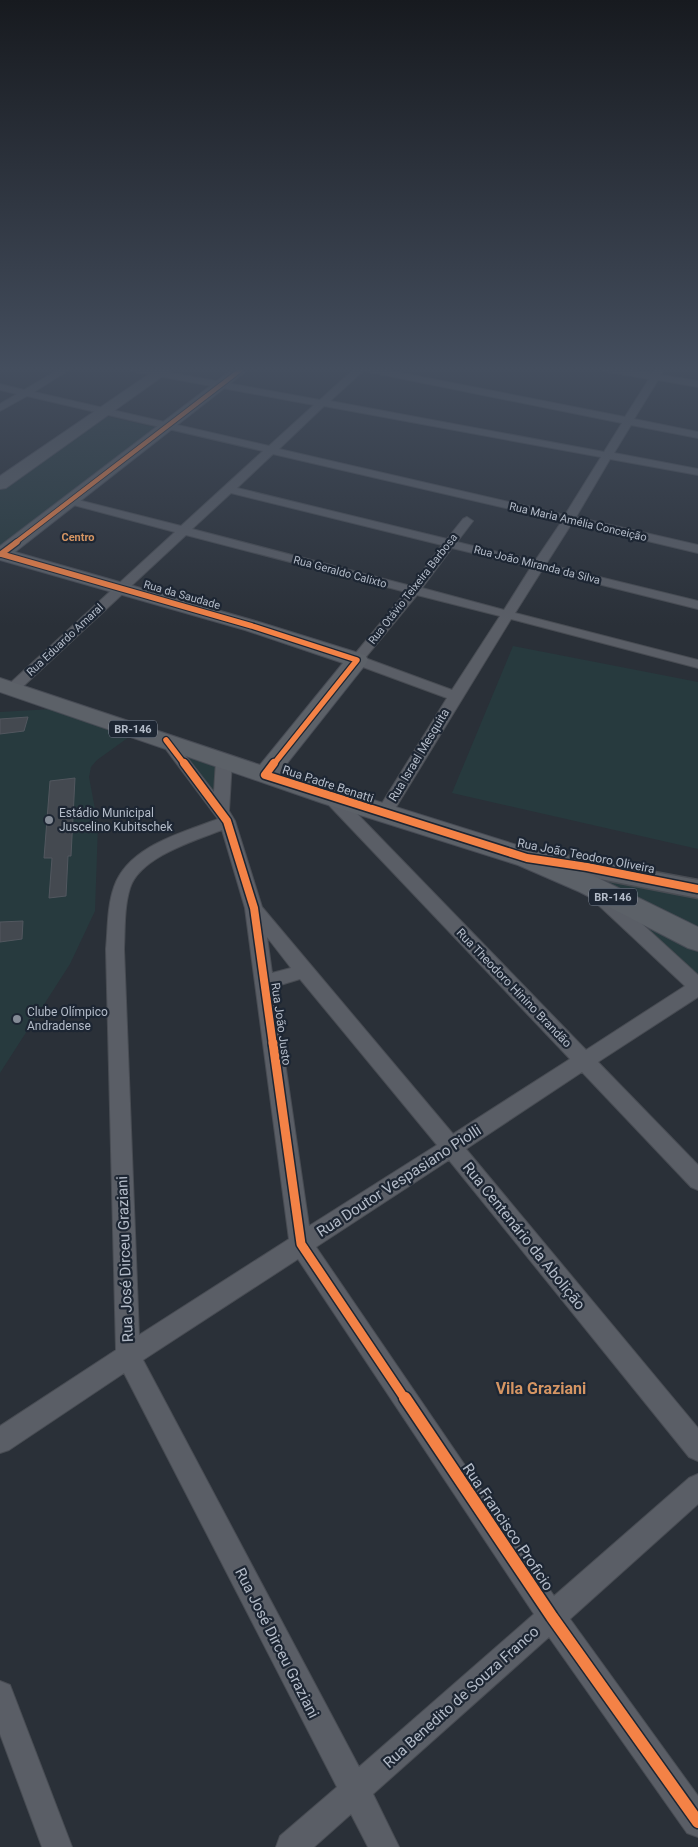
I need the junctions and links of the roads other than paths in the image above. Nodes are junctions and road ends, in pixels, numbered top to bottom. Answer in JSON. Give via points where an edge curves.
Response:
{"nodes":[{"id":1,"x":42,"y":454,"type":"edge"},
{"id":2,"x":129,"y":454,"type":"edge"},
{"id":3,"x":268,"y":454,"type":"edge"},
{"id":4,"x":290,"y":454,"type":"edge"},
{"id":5,"x":591,"y":454,"type":"edge"},
{"id":6,"x":608,"y":454,"type":"edge"},
{"id":7,"x":606,"y":457,"type":"junction"},
{"id":8,"x":698,"y":472,"type":"edge"},
{"id":9,"x":0,"y":483,"type":"edge"},
{"id":10,"x":230,"y":489,"type":"junction"},
{"id":11,"x":70,"y":500,"type":"junction"},
{"id":12,"x":568,"y":520,"type":"junction"},
{"id":13,"x":467,"y":521,"type":"dead end"},
{"id":14,"x":184,"y":530,"type":"junction"},
{"id":15,"x":450,"y":544,"type":"junction"},
{"id":16,"x":697,"y":548,"type":"edge"},
{"id":17,"x":0,"y":554,"type":"edge"},
{"id":18,"x":538,"y":566,"type":"junction"},
{"id":19,"x":120,"y":589,"type":"junction"},
{"id":20,"x":413,"y":591,"type":"junction"},
{"id":21,"x":698,"y":605,"type":"edge"},
{"id":22,"x":507,"y":616,"type":"junction"},
{"id":23,"x":357,"y":660,"type":"junction"},
{"id":24,"x":698,"y":664,"type":"edge"},
{"id":25,"x":6,"y":687,"type":"edge"},
{"id":26,"x":455,"y":696,"type":"junction"},
{"id":27,"x":166,"y":740,"type":"junction"},
{"id":28,"x":224,"y":761,"type":"junction"},
{"id":29,"x":265,"y":775,"type":"junction"},
{"id":30,"x":331,"y":797,"type":"junction"},
{"id":31,"x":384,"y":813,"type":"junction"},
{"id":32,"x":224,"y":816,"type":"junction"},
{"id":33,"x":527,"y":858,"type":"junction"},
{"id":34,"x":571,"y":865,"type":"junction"},
{"id":35,"x":588,"y":885,"type":"junction"},
{"id":36,"x":698,"y":889,"type":"edge"},
{"id":37,"x":254,"y":908,"type":"junction"},
{"id":38,"x":698,"y":940,"type":"edge"},
{"id":39,"x":304,"y":971,"type":"junction"},
{"id":40,"x":264,"y":983,"type":"junction"},
{"id":41,"x":698,"y":986,"type":"edge"},
{"id":42,"x":584,"y":1061,"type":"junction"},
{"id":43,"x":452,"y":1148,"type":"junction"},
{"id":44,"x":698,"y":1180,"type":"edge"},
{"id":45,"x":300,"y":1244,"type":"junction"},
{"id":46,"x":128,"y":1356,"type":"junction"},
{"id":47,"x":0,"y":1441,"type":"edge"},
{"id":48,"x":698,"y":1448,"type":"edge"},
{"id":49,"x":698,"y":1487,"type":"edge"},
{"id":50,"x":552,"y":1616,"type":"junction"},
{"id":51,"x":1,"y":1700,"type":"edge"},
{"id":52,"x":355,"y":1792,"type":"junction"},
{"id":53,"x":698,"y":1822,"type":"edge"},
{"id":54,"x":57,"y":1847,"type":"edge"},
{"id":55,"x":291,"y":1847,"type":"edge"},
{"id":56,"x":384,"y":1847,"type":"edge"}],
"edges":[{"from":1,"to":9,"type":"main road"},
{"from":2,"to":11,"type":"main road"},
{"from":3,"to":10,"type":"street","name":"Rua Eduardo Amaral"},
{"from":4,"to":12,"type":"street","name":"Rua Maria Amélia Conceição"},
{"from":5,"to":7,"type":"street"},
{"from":6,"to":7,"type":"street","name":"Rua Israel Mesquita"},
{"from":7,"to":8,"type":"street"},
{"from":7,"to":12,"type":"street","name":"Rua Israel Mesquita"},
{"from":10,"to":14,"type":"street","name":"Rua Eduardo Amaral"},
{"from":10,"to":15,"type":"street","name":"Rua João Miranda da Silva"},
{"from":11,"to":14,"type":"street","name":"Rua Geraldo Calixto"},
{"from":11,"to":17,"type":"main road"},
{"from":12,"to":16,"type":"street","name":"Rua Maria Amélia Conceição"},
{"from":12,"to":18,"type":"street","name":"Rua Israel Mesquita"},
{"from":13,"to":15,"type":"street","name":"Rua Otávio Teixeira Barbosa"},
{"from":14,"to":19,"type":"street","name":"Rua Eduardo Amaral"},
{"from":14,"to":20,"type":"street","name":"Rua Geraldo Calixto"},
{"from":15,"to":18,"type":"street","name":"Rua João Miranda da Silva"},
{"from":15,"to":20,"type":"street","name":"Rua Otávio Teixeira Barbosa"},
{"from":17,"to":19,"type":"main road","name":"Rua da Saudade"},
{"from":18,"to":21,"type":"street","name":"Rua João Miranda da Silva"},
{"from":18,"to":22,"type":"street","name":"Rua Israel Mesquita"},
{"from":19,"to":23,"type":"main road","name":"Rua da Saudade"},
{"from":19,"to":25,"type":"street","name":"Rua Eduardo Amaral"},
{"from":20,"to":22,"type":"street","name":"Rua Geraldo Calixto"},
{"from":20,"to":23,"type":"street","name":"Rua Otávio Teixeira Barbosa"},
{"from":22,"to":24,"type":"street","name":"Rua Geraldo Calixto"},
{"from":22,"to":26,"type":"street","name":"Rua Israel Mesquita"},
{"from":23,"to":26,"type":"street","name":"Rua da Saudade"},
{"from":23,"to":29,"type":"main road","name":"Rua Otávio Teixeira Barbosa"},
{"from":25,"to":27,"type":"main road","name":"Rua Padre Benatti","number":"BR-146"},
{"from":26,"to":31,"type":"street","name":"Rua Israel Mesquita"},
{"from":27,"to":28,"type":"main road","name":"Rua Padre Benatti","number":"BR-146"},
{"from":27,"to":32,"type":"street"},
{"from":28,"to":29,"type":"main road","name":"Rua Padre Benatti","number":"BR-146"},
{"from":28,"to":32,"type":"street"},
{"from":29,"to":30,"type":"main road","name":"Rua Padre Benatti","number":"BR-146"},
{"from":30,"to":31,"type":"main road","name":"Rua Padre Benatti","number":"BR-146"},
{"from":30,"to":42,"type":"street","name":"Rua Theodoro Hinino Brandão"},
{"from":31,"to":33,"type":"main road","name":"Rua João Teodoro Oliveira","number":"BR-146"},
{"from":32,"to":37,"type":"street","name":"Rua João Justo"},
{"from":32,"to":46,"type":"street","name":"Rua José Dirceu Graziani","via":[[135,865],[124,880],[120,900],[115,948]]},
{"from":33,"to":34,"type":"street","name":"Rua João Teodoro Oliveira"},
{"from":33,"to":35,"type":"main road","number":"BR-146"},
{"from":34,"to":35,"type":"street"},
{"from":34,"to":36,"type":"street","name":"Rua João Teodoro Oliveira"},
{"from":35,"to":38,"type":"main road","number":"BR-146"},
{"from":35,"to":41,"type":"street"},
{"from":37,"to":39,"type":"street","name":"Rua Centenário da Abolição"},
{"from":37,"to":40,"type":"street","name":"Rua João Justo"},
{"from":39,"to":40,"type":"street"},
{"from":39,"to":43,"type":"street","name":"Rua Centenário da Abolição"},
{"from":40,"to":45,"type":"street","name":"Rua João Justo"},
{"from":41,"to":42,"type":"street","name":"Rua Doutor Vespasiano Piolli"},
{"from":42,"to":43,"type":"street","name":"Rua Doutor Vespasiano Piolli"},
{"from":42,"to":44,"type":"street","name":"Rua Theodoro Hinino Brandão"},
{"from":43,"to":45,"type":"street","name":"Rua Doutor Vespasiano Piolli"},
{"from":43,"to":48,"type":"street","name":"Rua Centenário da Abolição"},
{"from":45,"to":46,"type":"street","name":"Rua Doutor Vespasiano Piolli"},
{"from":45,"to":50,"type":"street","name":"Rua Francisco Proficio"},
{"from":46,"to":47,"type":"street","name":"Rua Doutor Vespasiano Piolli"},
{"from":46,"to":52,"type":"street","name":"Rua José Dirceu Graziani"},
{"from":49,"to":50,"type":"street","name":"Rua Benedito de Souza Franco"},
{"from":50,"to":52,"type":"street","name":"Rua Benedito de Souza Franco"},
{"from":50,"to":53,"type":"street","name":"Rua Francisco Proficio"},
{"from":51,"to":54,"type":"street"},
{"from":52,"to":55,"type":"street","name":"Rua Benedito de Souza Franco"},
{"from":52,"to":56,"type":"street","name":"Rua José Dirceu Graziani"}]}
